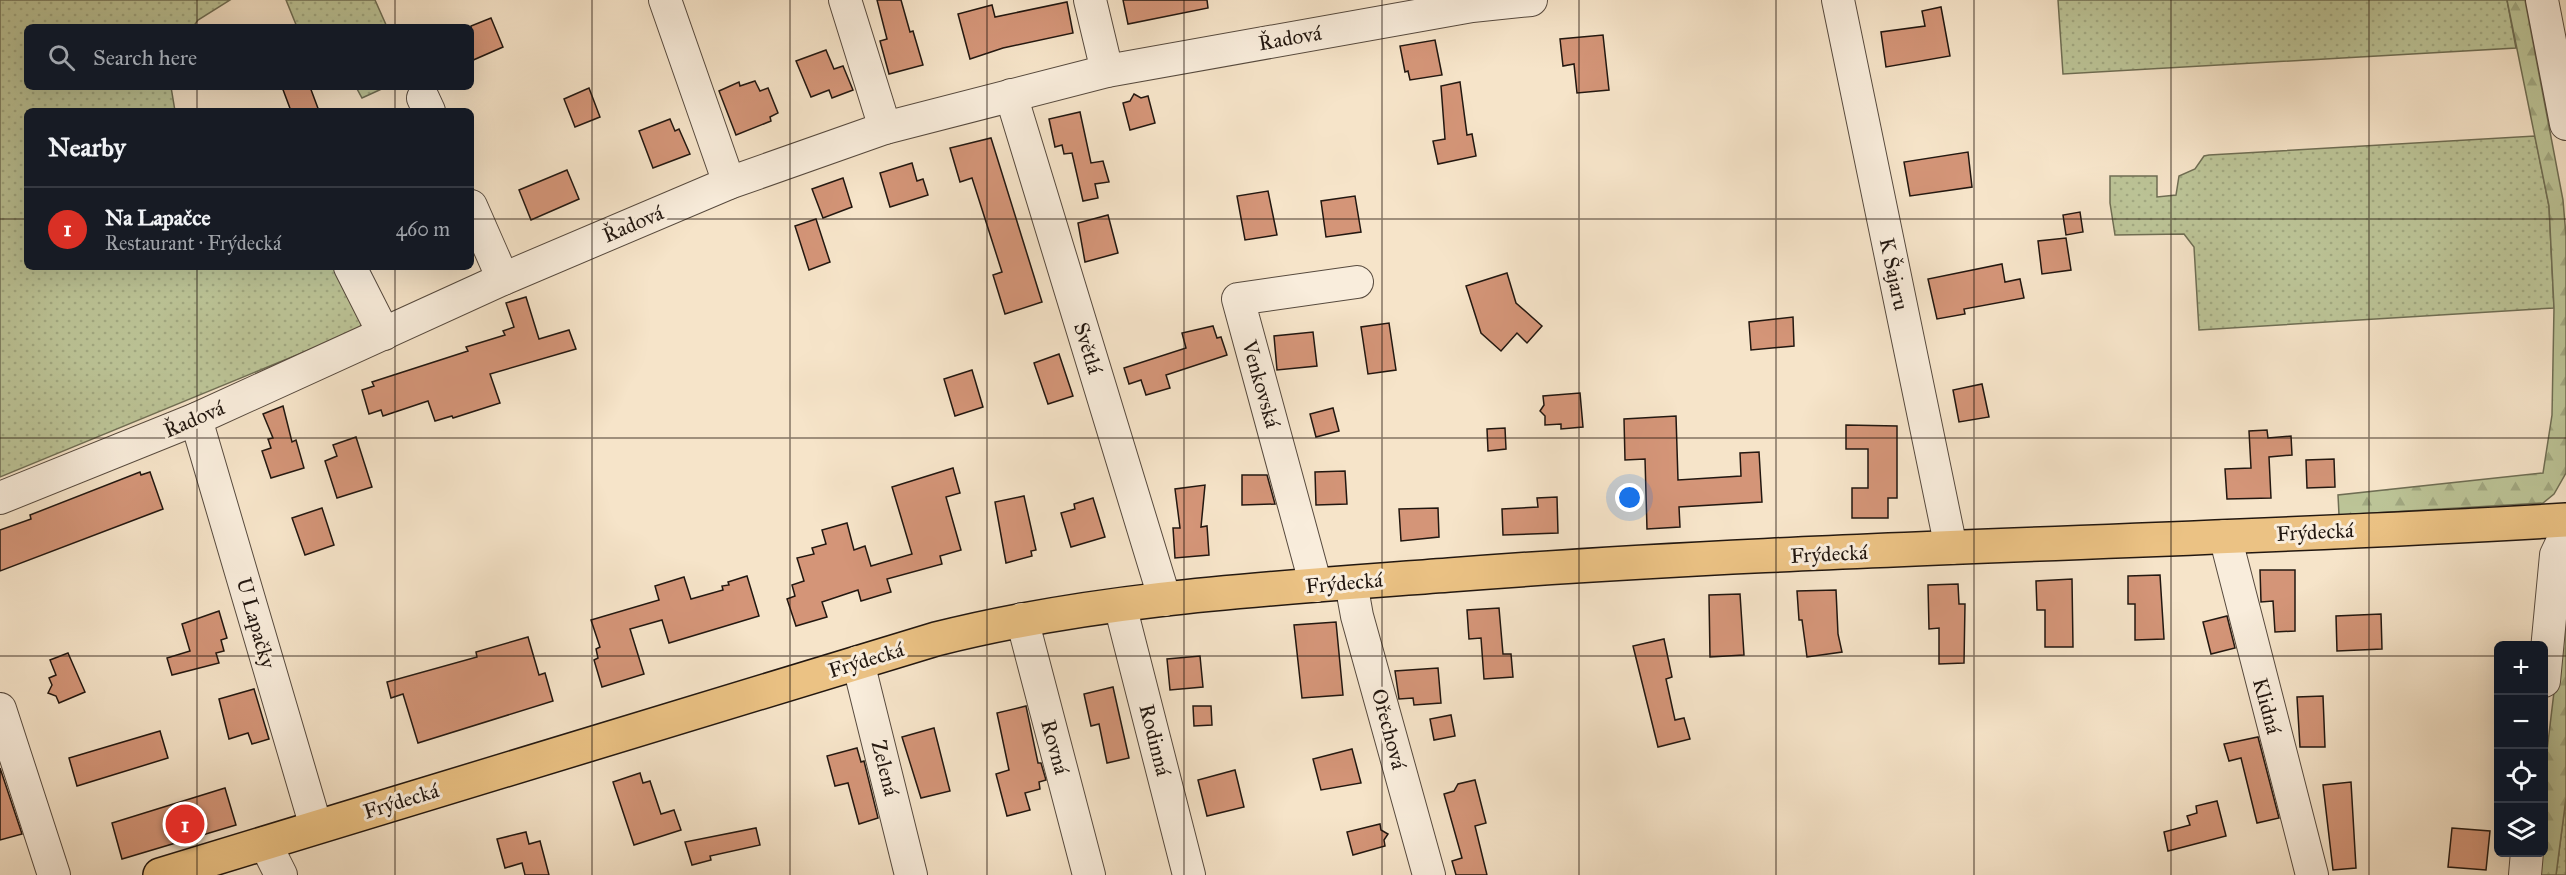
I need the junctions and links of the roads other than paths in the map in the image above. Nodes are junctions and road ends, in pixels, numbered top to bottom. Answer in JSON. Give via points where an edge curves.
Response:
{"nodes":[{"id":1,"x":665,"y":0,"type":"edge"},
{"id":2,"x":845,"y":0,"type":"edge"},
{"id":3,"x":1090,"y":0,"type":"edge"},
{"id":4,"x":1531,"y":0,"type":"edge"},
{"id":5,"x":1838,"y":0,"type":"edge"},
{"id":6,"x":2542,"y":0,"type":"edge"},
{"id":7,"x":1472,"y":3,"type":"edge"},
{"id":8,"x":1107,"y":70,"type":"junction"},
{"id":9,"x":1011,"y":95,"type":"junction"},
{"id":10,"x":2566,"y":124,"type":"edge"},
{"id":11,"x":885,"y":128,"type":"junction"},
{"id":12,"x":729,"y":183,"type":"junction"},
{"id":13,"x":474,"y":213,"type":"edge"},
{"id":14,"x":352,"y":270,"type":"edge"},
{"id":15,"x":503,"y":279,"type":"junction"},
{"id":16,"x":1357,"y":282,"type":"dead end"},
{"id":17,"x":384,"y":334,"type":"junction"},
{"id":18,"x":196,"y":419,"type":"junction"},
{"id":19,"x":0,"y":498,"type":"edge"},
{"id":20,"x":2566,"y":520,"type":"edge"},
{"id":21,"x":2566,"y":534,"type":"edge"},
{"id":22,"x":2225,"y":536,"type":"junction"},
{"id":23,"x":1951,"y":548,"type":"junction"},
{"id":24,"x":1351,"y":583,"type":"junction"},
{"id":25,"x":1316,"y":586,"type":"junction"},
{"id":26,"x":1165,"y":600,"type":"junction"},
{"id":27,"x":1120,"y":604,"type":"junction"},
{"id":28,"x":1022,"y":619,"type":"junction"},
{"id":29,"x":2548,"y":641,"type":"edge"},
{"id":30,"x":858,"y":662,"type":"junction"},
{"id":31,"x":0,"y":709,"type":"edge"},
{"id":32,"x":316,"y":827,"type":"junction"},
{"id":33,"x":265,"y":843,"type":"junction"},
{"id":34,"x":2527,"y":857,"type":"edge"},
{"id":35,"x":54,"y":875,"type":"edge"},
{"id":36,"x":160,"y":875,"type":"edge"},
{"id":37,"x":281,"y":875,"type":"edge"},
{"id":38,"x":911,"y":875,"type":"edge"},
{"id":39,"x":1089,"y":875,"type":"edge"},
{"id":40,"x":1189,"y":875,"type":"edge"},
{"id":41,"x":1429,"y":875,"type":"edge"},
{"id":42,"x":2312,"y":875,"type":"edge"},
{"id":43,"x":2525,"y":875,"type":"edge"}],
"edges":[{"from":1,"to":12,"type":"street"},
{"from":2,"to":11,"type":"street"},
{"from":3,"to":8,"type":"street"},
{"from":4,"to":7,"type":"street","name":"Řadová"},
{"from":5,"to":23,"type":"street","name":"K Šajaru"},
{"from":6,"to":10,"type":"street"},
{"from":7,"to":8,"type":"street","name":"Řadová"},
{"from":8,"to":9,"type":"street","name":"Řadová"},
{"from":9,"to":11,"type":"street","name":"Řadová"},
{"from":9,"to":26,"type":"street","name":"Světlá"},
{"from":11,"to":12,"type":"street","name":"Řadová"},
{"from":12,"to":15,"type":"street","name":"Řadová"},
{"from":13,"to":15,"type":"street"},
{"from":14,"to":17,"type":"street"},
{"from":15,"to":17,"type":"street","name":"Řadová"},
{"from":16,"to":25,"type":"street","name":"Venkovská","via":[[1238,299]]},
{"from":17,"to":18,"type":"street","name":"Řadová"},
{"from":18,"to":19,"type":"street","name":"Řadová"},
{"from":18,"to":32,"type":"street","name":"U Lapačky"},
{"from":20,"to":22,"type":"main road","name":"Frýdecká"},
{"from":21,"to":29,"type":"street","via":[[2556,555]]},
{"from":22,"to":23,"type":"main road","name":"Frýdecká"},
{"from":22,"to":42,"type":"street","name":"Klidná"},
{"from":23,"to":24,"type":"main road","name":"Frýdecká","via":[[1526,568]]},
{"from":24,"to":25,"type":"main road","name":"Frýdecká"},
{"from":24,"to":41,"type":"street","name":"Ořechová"},
{"from":25,"to":26,"type":"main road","name":"Frýdecká"},
{"from":26,"to":27,"type":"main road","name":"Frýdecká"},
{"from":27,"to":28,"type":"main road","name":"Frýdecká"},
{"from":27,"to":40,"type":"street","name":"Rodinná"},
{"from":28,"to":30,"type":"main road","name":"Frýdecká"},
{"from":28,"to":39,"type":"street","name":"Rovná"},
{"from":30,"to":32,"type":"main road","name":"Frýdecká"},
{"from":30,"to":38,"type":"street","name":"Zelená"},
{"from":31,"to":35,"type":"street"},
{"from":32,"to":33,"type":"main road","name":"Frýdecká"},
{"from":33,"to":36,"type":"main road","name":"Frýdecká"},
{"from":33,"to":37,"type":"street"},
{"from":34,"to":43,"type":"street"}]}
